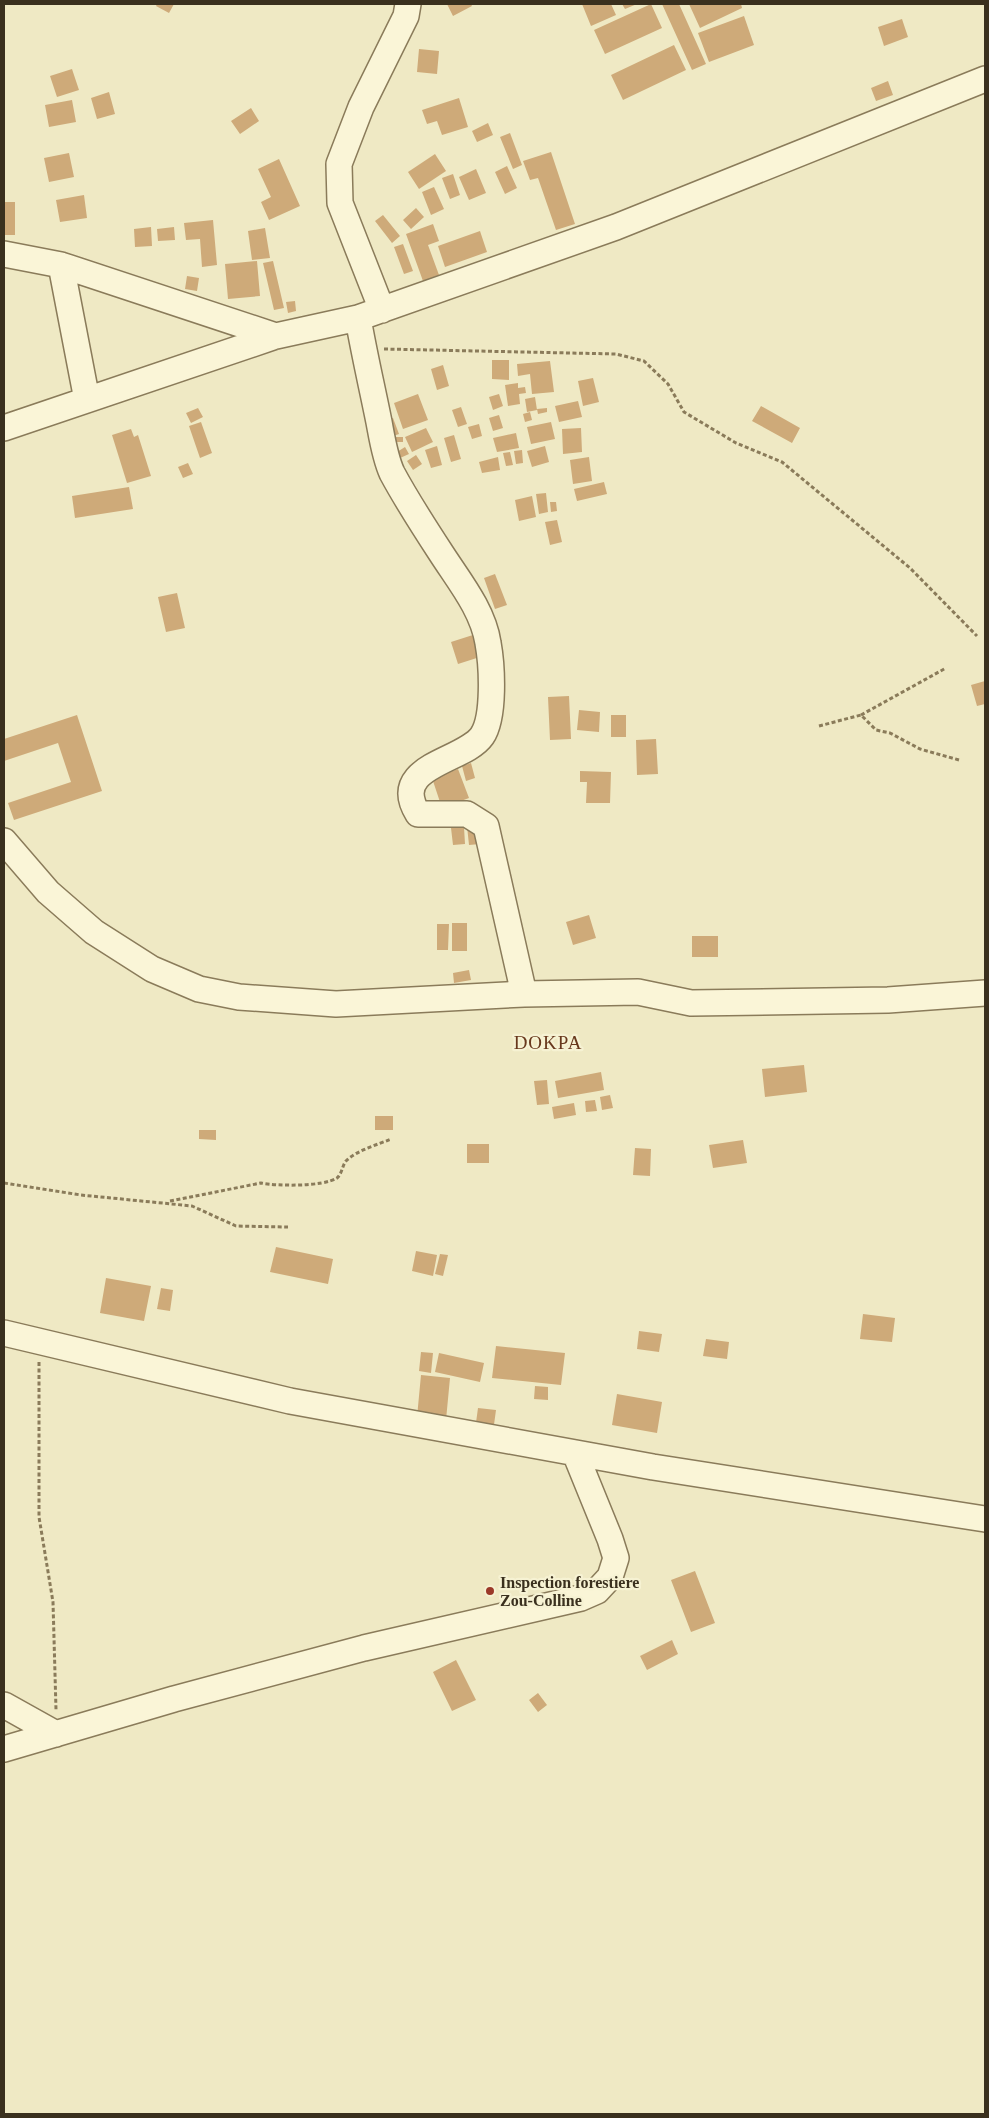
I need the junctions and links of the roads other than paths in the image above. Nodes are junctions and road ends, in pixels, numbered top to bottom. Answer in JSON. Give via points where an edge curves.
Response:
{"nodes":[{"id":1,"x":408,"y":4,"type":"edge"},
{"id":2,"x":985,"y":79,"type":"edge"},
{"id":3,"x":4,"y":254,"type":"edge"},
{"id":4,"x":61,"y":264,"type":"junction"},
{"id":5,"x":382,"y":310,"type":"junction"},
{"id":6,"x":358,"y":318,"type":"junction"},
{"id":7,"x":276,"y":336,"type":"junction"},
{"id":8,"x":87,"y":400,"type":"junction"},
{"id":9,"x":4,"y":428,"type":"edge"},
{"id":10,"x":4,"y":841,"type":"edge"},
{"id":11,"x":985,"y":993,"type":"edge"},
{"id":12,"x":524,"y":994,"type":"junction"},
{"id":13,"x":4,"y":1333,"type":"edge"},
{"id":14,"x":575,"y":1453,"type":"junction"},
{"id":15,"x":985,"y":1519,"type":"edge"},
{"id":16,"x":4,"y":1705,"type":"edge"},
{"id":17,"x":56,"y":1734,"type":"junction"},
{"id":18,"x":4,"y":1749,"type":"edge"}],
"edges":[{"from":1,"to":5,"type":"street","via":[[406,16],[361,107],[339,164],[340,203]]},
{"from":2,"to":5,"type":"street","via":[[616,227]]},
{"from":3,"to":4,"type":"street"},
{"from":4,"to":7,"type":"street"},
{"from":4,"to":8,"type":"street"},
{"from":5,"to":6,"type":"street"},
{"from":6,"to":7,"type":"street"},
{"from":6,"to":12,"type":"street","via":[[391,470],[414,513],[481,616],[488,643],[490,715],[483,735],[473,746],[436,763],[419,775],[412,789],[412,804],[418,814],[467,814],[486,826]]},
{"from":7,"to":8,"type":"street"},
{"from":8,"to":9,"type":"street"},
{"from":10,"to":12,"type":"street","via":[[48,892],[94,932],[152,970],[200,989],[239,997],[336,1004]]},
{"from":11,"to":12,"type":"street","via":[[888,1000],[691,1003],[638,992]]},
{"from":13,"to":14,"type":"street","via":[[290,1401]]},
{"from":14,"to":15,"type":"street"},
{"from":14,"to":17,"type":"street","via":[[616,1558],[610,1577],[597,1591],[580,1598],[345,1653]]},
{"from":16,"to":17,"type":"street"},
{"from":17,"to":18,"type":"street"}]}
